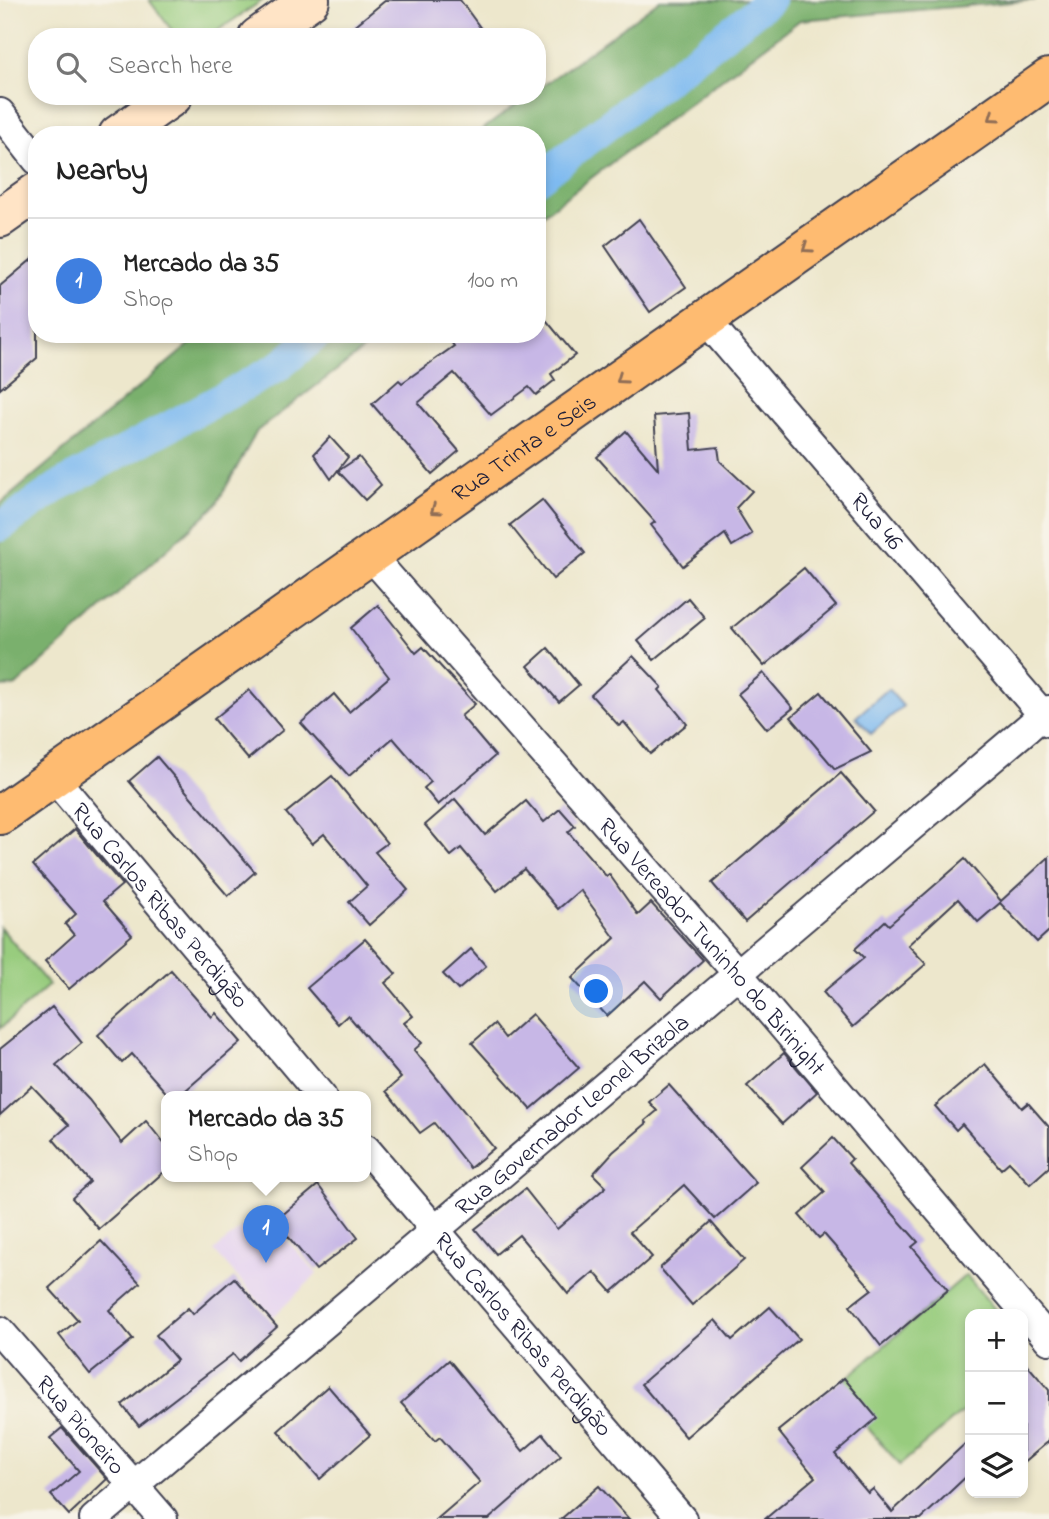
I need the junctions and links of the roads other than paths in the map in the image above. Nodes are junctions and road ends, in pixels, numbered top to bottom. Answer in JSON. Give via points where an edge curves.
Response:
{"nodes":[{"id":1,"x":310,"y":0,"type":"edge"},
{"id":2,"x":270,"y":28,"type":"edge"},
{"id":3,"x":1047,"y":84,"type":"edge"},
{"id":4,"x":160,"y":105,"type":"edge"},
{"id":5,"x":0,"y":113,"type":"edge"},
{"id":6,"x":131,"y":126,"type":"edge"},
{"id":7,"x":28,"y":149,"type":"edge"},
{"id":8,"x":28,"y":198,"type":"edge"},
{"id":9,"x":0,"y":218,"type":"edge"},
{"id":10,"x":706,"y":320,"type":"junction"},
{"id":11,"x":370,"y":555,"type":"junction"},
{"id":12,"x":1047,"y":716,"type":"edge"},
{"id":13,"x":54,"y":778,"type":"junction"},
{"id":14,"x":0,"y":816,"type":"edge"},
{"id":15,"x":739,"y":975,"type":"junction"},
{"id":16,"x":317,"y":1091,"type":"edge"},
{"id":17,"x":371,"y":1155,"type":"edge"},
{"id":18,"x":435,"y":1232,"type":"junction"},
{"id":19,"x":0,"y":1331,"type":"edge"},
{"id":20,"x":1049,"y":1340,"type":"edge"},
{"id":21,"x":133,"y":1484,"type":"junction"},
{"id":22,"x":94,"y":1519,"type":"edge"},
{"id":23,"x":163,"y":1519,"type":"edge"},
{"id":24,"x":682,"y":1519,"type":"edge"}],
"edges":[{"from":1,"to":2,"type":"street"},
{"from":3,"to":10,"type":"main road","name":"Rua Trinta e Seis","one_way":true},
{"from":4,"to":6,"type":"street"},
{"from":5,"to":7,"type":"street"},
{"from":8,"to":9,"type":"street"},
{"from":10,"to":11,"type":"main road","name":"Rua Trinta e Seis","one_way":true},
{"from":10,"to":12,"type":"street","name":"Rua 46"},
{"from":11,"to":13,"type":"main road","name":"Rua Trinta e Seis"},
{"from":11,"to":15,"type":"street","name":"Rua Vereador Tuninho do Birinight"},
{"from":12,"to":15,"type":"street","name":"Rua Governador Leonel Brizola"},
{"from":13,"to":14,"type":"main road","name":"Rua Trinta e Seis"},
{"from":13,"to":16,"type":"street","name":"Rua Carlos Ribas Perdigão"},
{"from":15,"to":18,"type":"street","name":"Rua Governador Leonel Brizola"},
{"from":15,"to":20,"type":"street","name":"Rua Vereador Tuninho do Birinight"},
{"from":17,"to":18,"type":"street","name":"Rua Carlos Ribas Perdigão"},
{"from":18,"to":21,"type":"street","name":"Rua Governador Leonel Brizola"},
{"from":18,"to":24,"type":"street","name":"Rua Carlos Ribas Perdigão"},
{"from":19,"to":21,"type":"street","name":"Rua Pioneiro"},
{"from":21,"to":22,"type":"street","name":"Rua Governador Leonel Brizola"},
{"from":21,"to":23,"type":"street","name":"Rua Pioneiro"}]}
